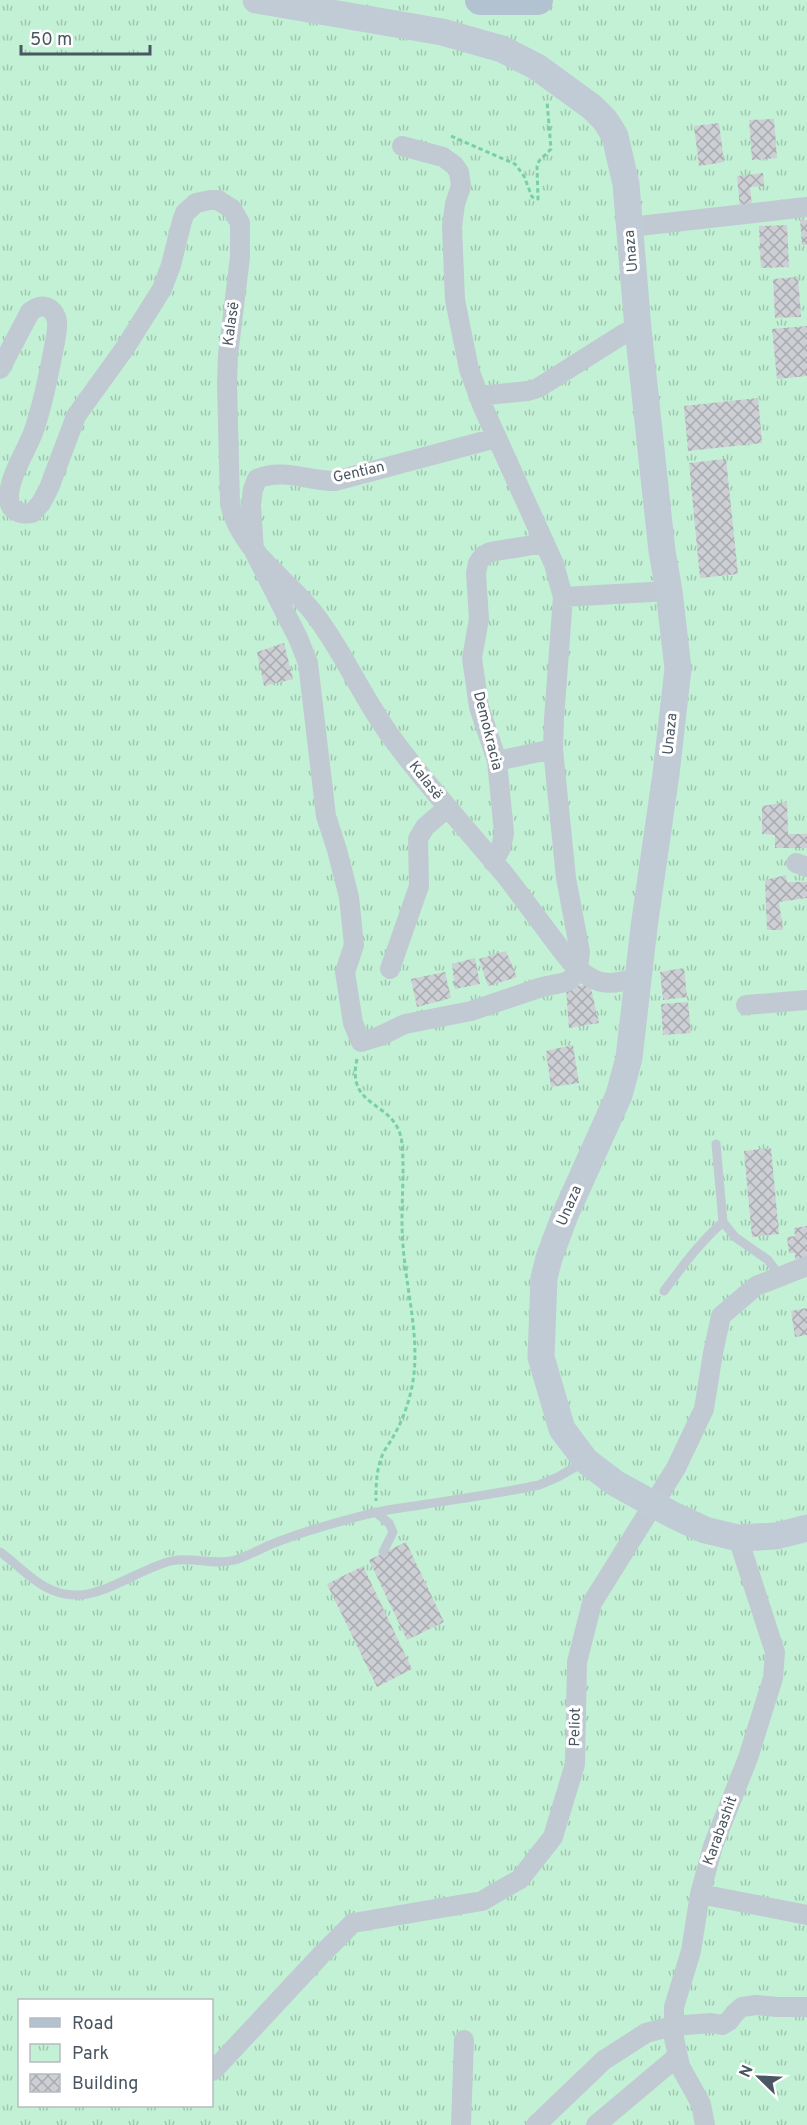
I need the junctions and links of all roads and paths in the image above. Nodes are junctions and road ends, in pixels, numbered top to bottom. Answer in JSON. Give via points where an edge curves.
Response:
{"nodes":[{"id":1,"x":256,"y":0,"type":"edge"},
{"id":2,"x":480,"y":0,"type":"edge"},
{"id":3,"x":538,"y":0,"type":"edge"},
{"id":4,"x":549,"y":75,"type":"junction"},
{"id":5,"x":451,"y":136,"type":"dead end"},
{"id":6,"x":402,"y":146,"type":"dead end"},
{"id":7,"x":807,"y":207,"type":"edge"},
{"id":8,"x":630,"y":227,"type":"junction"},
{"id":9,"x":638,"y":329,"type":"junction"},
{"id":10,"x":0,"y":369,"type":"edge"},
{"id":11,"x":478,"y":396,"type":"junction"},
{"id":12,"x":496,"y":438,"type":"junction"},
{"id":13,"x":545,"y":543,"type":"junction"},
{"id":14,"x":254,"y":551,"type":"junction"},
{"id":15,"x":669,"y":591,"type":"junction"},
{"id":16,"x":563,"y":597,"type":"junction"},
{"id":17,"x":554,"y":749,"type":"junction"},
{"id":18,"x":497,"y":761,"type":"junction"},
{"id":19,"x":447,"y":808,"type":"junction"},
{"id":20,"x":493,"y":862,"type":"junction"},
{"id":21,"x":390,"y":969,"type":"dead end"},
{"id":22,"x":578,"y":969,"type":"junction"},
{"id":23,"x":639,"y":977,"type":"junction"},
{"id":24,"x":807,"y":1000,"type":"edge"},
{"id":25,"x":746,"y":1005,"type":"dead end"},
{"id":26,"x":361,"y":1042,"type":"junction"},
{"id":27,"x":716,"y":1144,"type":"dead end"},
{"id":28,"x":723,"y":1222,"type":"junction"},
{"id":29,"x":807,"y":1266,"type":"edge"},
{"id":30,"x":780,"y":1276,"type":"junction"},
{"id":31,"x":664,"y":1291,"type":"dead end"},
{"id":32,"x":586,"y":1461,"type":"junction"},
{"id":33,"x":652,"y":1504,"type":"junction"},
{"id":34,"x":375,"y":1512,"type":"junction"},
{"id":35,"x":807,"y":1528,"type":"edge"},
{"id":36,"x":738,"y":1538,"type":"junction"},
{"id":37,"x":0,"y":1552,"type":"edge"},
{"id":38,"x":383,"y":1552,"type":"dead end"},
{"id":39,"x":700,"y":1894,"type":"junction"},
{"id":40,"x":807,"y":1915,"type":"edge"},
{"id":41,"x":807,"y":2007,"type":"edge"},
{"id":42,"x":673,"y":2026,"type":"junction"},
{"id":43,"x":464,"y":2040,"type":"dead end"},
{"id":44,"x":678,"y":2056,"type":"junction"},
{"id":45,"x":213,"y":2071,"type":"dead end"},
{"id":46,"x":685,"y":2077,"type":"junction"},
{"id":47,"x":461,"y":2125,"type":"edge"},
{"id":48,"x":536,"y":2125,"type":"edge"},
{"id":49,"x":596,"y":2125,"type":"edge"},
{"id":50,"x":697,"y":2125,"type":"edge"},
{"id":51,"x":705,"y":2125,"type":"edge"}],
"edges":[{"from":1,"to":4,"type":"main road","name":"Unaza","via":[[442,32],[502,49]]},
{"from":2,"to":3,"type":"main road"},
{"from":4,"to":5,"type":"path","via":[[546,96],[552,149],[537,166],[538,199],[532,196],[520,169],[510,160]]},
{"from":4,"to":8,"type":"main road","name":"Unaza","via":[[592,107],[615,136],[626,184]]},
{"from":6,"to":11,"type":"street","via":[[443,157],[459,172],[461,186],[452,227],[455,300]]},
{"from":7,"to":8,"type":"street"},
{"from":8,"to":9,"type":"main road","name":"Unaza"},
{"from":9,"to":11,"type":"street","via":[[625,333],[538,388]]},
{"from":9,"to":15,"type":"main road","name":"Unaza"},
{"from":10,"to":14,"type":"street","name":"Kalasë","via":[[30,312],[45,306],[54,312],[56,338],[43,403],[9,490],[10,505],[16,511],[32,513],[49,488],[76,416],[162,289],[185,213],[203,200],[226,204],[238,216],[240,230],[228,355],[230,504],[233,519]]},
{"from":11,"to":12,"type":"street"},
{"from":12,"to":13,"type":"street"},
{"from":12,"to":14,"type":"street","name":"Gentian","via":[[335,481],[282,475],[257,479],[251,505]]},
{"from":13,"to":16,"type":"street"},
{"from":13,"to":18,"type":"street","name":"Demokracia","via":[[490,552],[478,563],[479,619],[472,658],[483,726]]},
{"from":14,"to":19,"type":"street","name":"Kalasë","via":[[312,611],[391,736]]},
{"from":14,"to":26,"type":"street","via":[[308,663],[326,816],[349,897],[354,945],[345,972]]},
{"from":15,"to":16,"type":"street"},
{"from":15,"to":23,"type":"main road","name":"Unaza","via":[[678,669]]},
{"from":16,"to":17,"type":"street"},
{"from":17,"to":18,"type":"street"},
{"from":17,"to":22,"type":"street","via":[[566,878],[580,952]]},
{"from":18,"to":20,"type":"street","name":"Demokracia","via":[[504,834]]},
{"from":19,"to":20,"type":"street","name":"Kalasë"},
{"from":19,"to":21,"type":"street","via":[[425,827],[418,839],[419,886]]},
{"from":20,"to":22,"type":"street","name":"Kalasë"},
{"from":22,"to":23,"type":"street","name":"Kalasë","via":[[596,982],[608,984]]},
{"from":22,"to":26,"type":"street","via":[[566,982],[471,1011],[405,1024]]},
{"from":23,"to":32,"type":"main road","name":"Unaza","via":[[621,1087],[565,1215],[544,1278],[541,1356],[562,1429]]},
{"from":24,"to":25,"type":"street"},
{"from":26,"to":34,"type":"path","via":[[354,1073],[359,1092],[395,1120],[402,1141],[403,1243],[414,1347],[407,1407],[382,1456]]},
{"from":27,"to":28,"type":"lane"},
{"from":28,"to":30,"type":"lane","via":[[735,1237],[768,1260]]},
{"from":28,"to":31,"type":"lane"},
{"from":29,"to":30,"type":"street","name":"Peliot"},
{"from":30,"to":33,"type":"street","name":"Peliot","via":[[756,1286],[721,1316],[704,1409],[676,1468]]},
{"from":32,"to":33,"type":"main road","name":"Unaza"},
{"from":32,"to":34,"type":"lane","via":[[539,1485]]},
{"from":33,"to":36,"type":"main road","name":"Unaza","via":[[705,1530]]},
{"from":33,"to":45,"type":"street","name":"Peliot","via":[[592,1603],[577,1662],[575,1764],[553,1837],[520,1880],[482,1901],[353,1923]]},
{"from":34,"to":37,"type":"lane","via":[[303,1532],[233,1560],[174,1560],[79,1595],[50,1590]]},
{"from":34,"to":38,"type":"lane","via":[[389,1523],[393,1532]]},
{"from":35,"to":36,"type":"main road","name":"Unaza","via":[[776,1536]]},
{"from":36,"to":39,"type":"street","name":"Karabashit","via":[[775,1652],[773,1678],[748,1758],[713,1846]]},
{"from":39,"to":40,"type":"street"},
{"from":39,"to":42,"type":"street","name":"Karabashit"},
{"from":41,"to":42,"type":"street","via":[[756,2005],[742,2007],[722,2025]]},
{"from":42,"to":44,"type":"street","name":"Karabashit"},
{"from":42,"to":48,"type":"street","via":[[646,2033],[612,2054]]},
{"from":43,"to":47,"type":"street"},
{"from":44,"to":46,"type":"street","name":"Karabashit"},
{"from":44,"to":49,"type":"street"},
{"from":46,"to":50,"type":"lane"},
{"from":46,"to":51,"type":"street","name":"Karabashit","via":[[701,2104]]}]}
